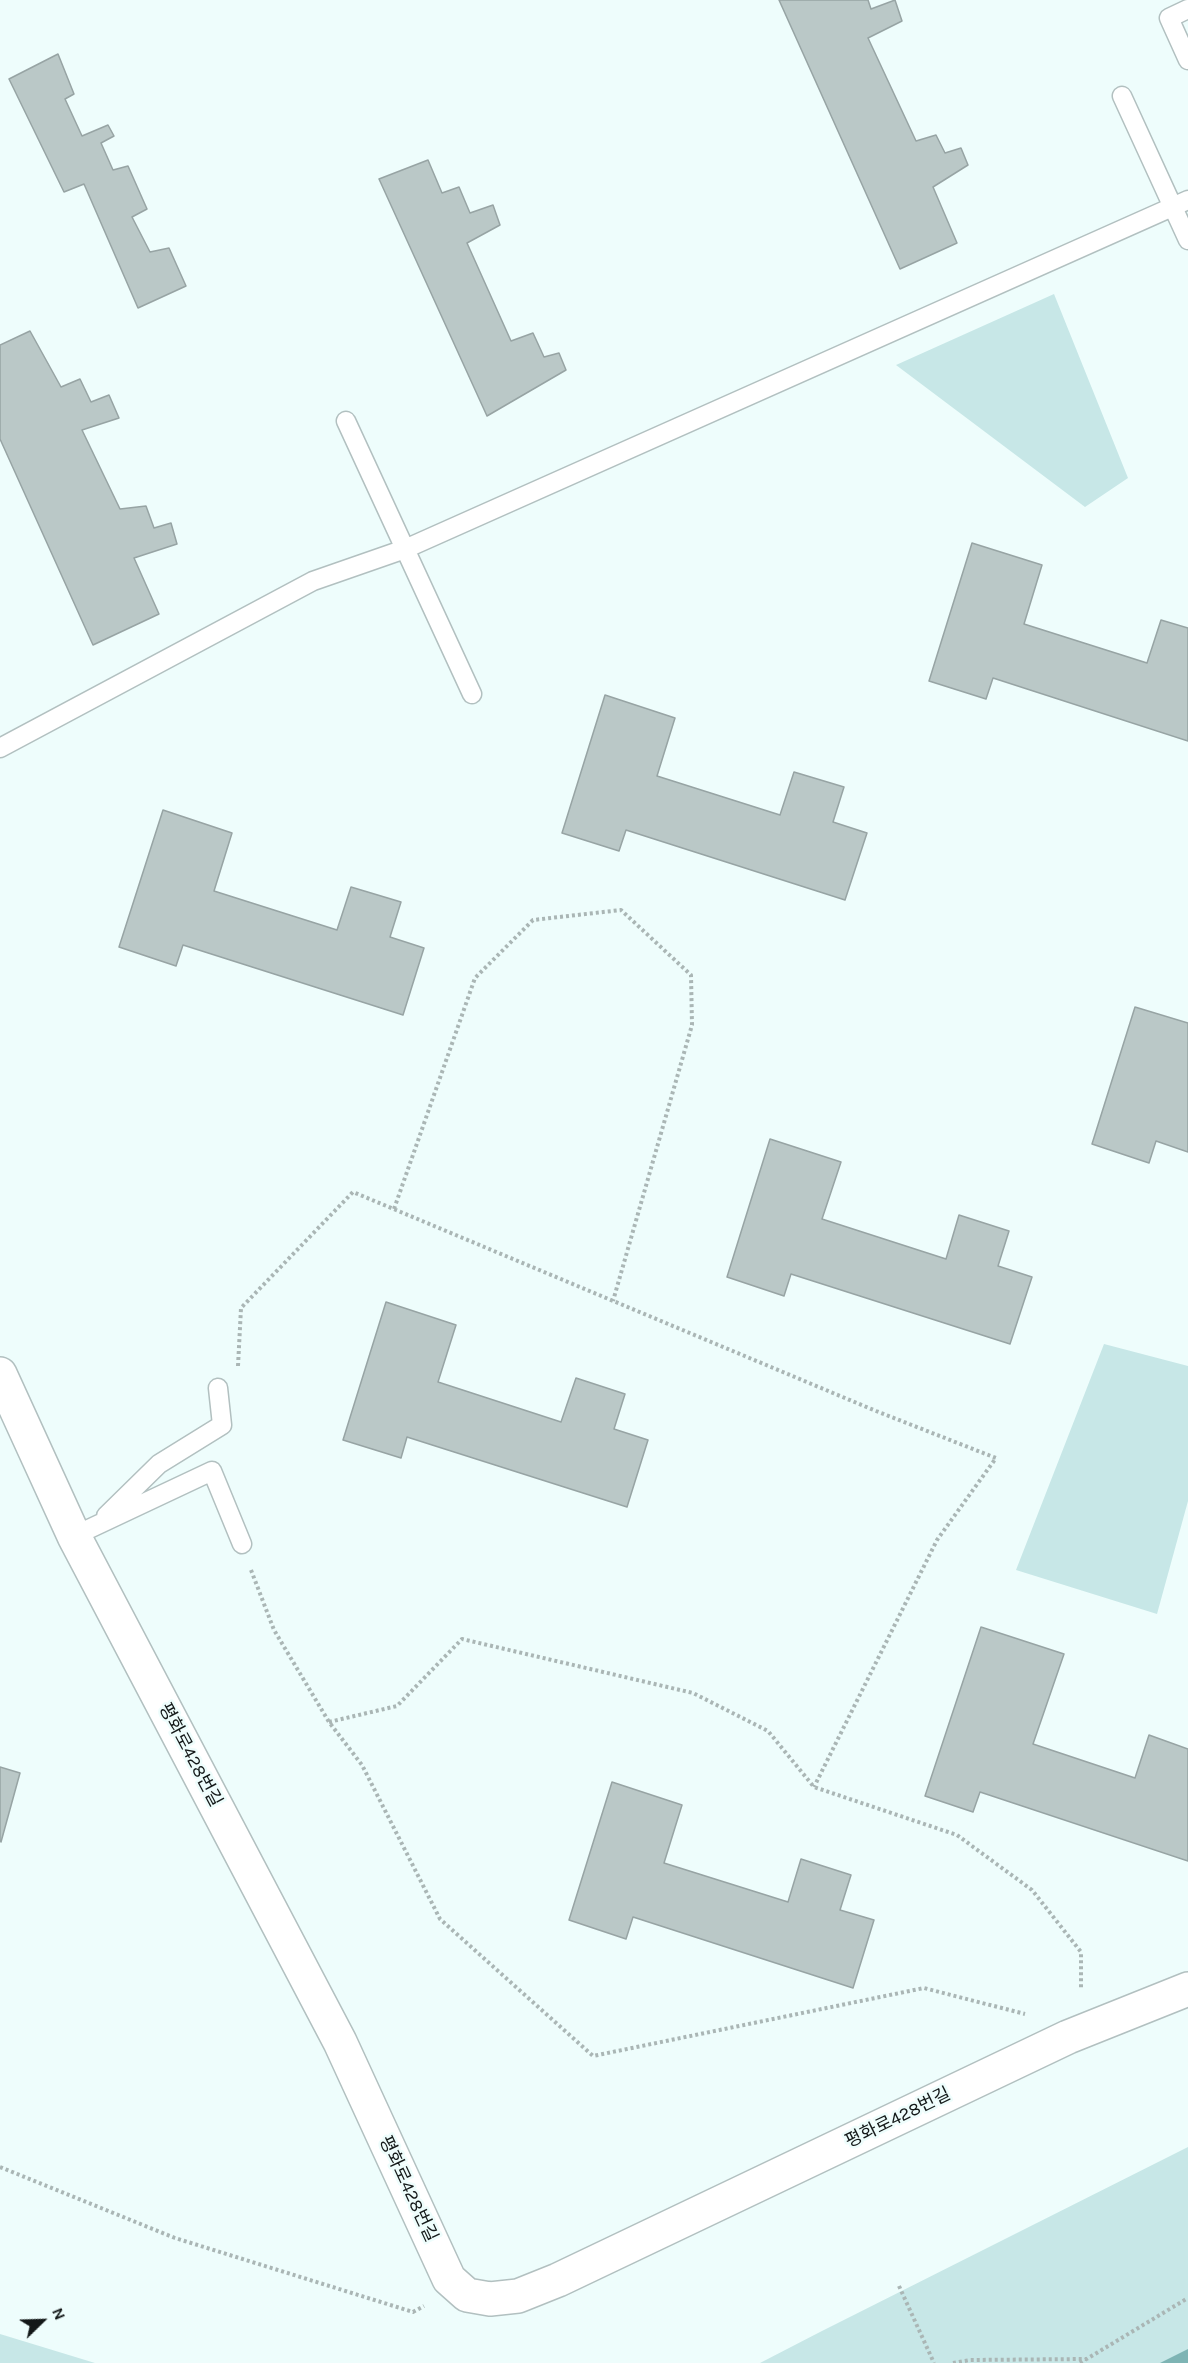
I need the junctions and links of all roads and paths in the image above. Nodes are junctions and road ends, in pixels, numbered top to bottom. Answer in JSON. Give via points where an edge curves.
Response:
{"nodes":[{"id":1,"x":1188,"y":9,"type":"edge"},
{"id":2,"x":1188,"y":60,"type":"edge"},
{"id":3,"x":1122,"y":96,"type":"dead end"},
{"id":4,"x":1180,"y":203,"type":"edge"},
{"id":5,"x":1188,"y":240,"type":"edge"},
{"id":6,"x":345,"y":421,"type":"dead end"},
{"id":7,"x":405,"y":549,"type":"junction"},
{"id":8,"x":472,"y":694,"type":"dead end"},
{"id":9,"x":0,"y":748,"type":"edge"},
{"id":10,"x":393,"y":1209,"type":"junction"},
{"id":11,"x":613,"y":1301,"type":"junction"},
{"id":12,"x":238,"y":1372,"type":"dead end"},
{"id":13,"x":0,"y":1374,"type":"edge"},
{"id":14,"x":218,"y":1388,"type":"dead end"},
{"id":15,"x":85,"y":1530,"type":"junction"},
{"id":16,"x":242,"y":1544,"type":"joint"},
{"id":17,"x":329,"y":1722,"type":"junction"},
{"id":18,"x":814,"y":1787,"type":"junction"},
{"id":19,"x":1188,"y":1989,"type":"edge"},
{"id":20,"x":1081,"y":1994,"type":"dead end"},
{"id":21,"x":1036,"y":2012,"type":"dead end"},
{"id":22,"x":0,"y":2167,"type":"edge"},
{"id":23,"x":898,"y":2286,"type":"dead end"},
{"id":24,"x":458,"y":2287,"type":"junction"},
{"id":25,"x":1188,"y":2298,"type":"edge"},
{"id":26,"x":1086,"y":2359,"type":"junction"},
{"id":27,"x":934,"y":2363,"type":"edge"},
{"id":28,"x":953,"y":2363,"type":"edge"},
{"id":29,"x":1080,"y":2363,"type":"edge"}],
"edges":[{"from":1,"to":2,"type":"lane","via":[[1169,18]]},
{"from":3,"to":4,"type":"lane"},
{"from":4,"to":5,"type":"lane"},
{"from":4,"to":7,"type":"lane"},
{"from":6,"to":7,"type":"lane"},
{"from":7,"to":8,"type":"lane"},
{"from":7,"to":9,"type":"lane","via":[[313,580]]},
{"from":10,"to":11,"type":"path"},
{"from":10,"to":11,"type":"path","via":[[476,978],[533,920],[621,910],[691,975],[692,1025]]},
{"from":10,"to":12,"type":"path","via":[[353,1191],[241,1308]]},
{"from":11,"to":18,"type":"path","via":[[996,1458],[937,1540]]},
{"from":13,"to":15,"type":"street","name":"평화로428번길"},
{"from":14,"to":15,"type":"lane","via":[[222,1425],[159,1464]]},
{"from":15,"to":16,"type":"lane","via":[[212,1471]]},
{"from":15,"to":24,"type":"street","name":"평화로428번길","via":[[334,2032],[449,2279]]},
{"from":16,"to":17,"type":"path","via":[[274,1630]]},
{"from":17,"to":18,"type":"path","via":[[397,1706],[462,1639],[693,1693],[768,1731]]},
{"from":17,"to":21,"type":"path","via":[[362,1765],[440,1919],[593,2056],[924,1988],[1025,2014]]},
{"from":18,"to":20,"type":"path","via":[[957,1834],[1032,1890],[1081,1952]]},
{"from":19,"to":24,"type":"street","name":"평화로428번길","via":[[1068,2037],[558,2280],[518,2296],[490,2299],[467,2295]]},
{"from":22,"to":24,"type":"path","via":[[175,2238],[413,2312]]},
{"from":23,"to":27,"type":"path"},
{"from":25,"to":26,"type":"path"},
{"from":26,"to":28,"type":"path"},
{"from":26,"to":29,"type":"path"}]}
